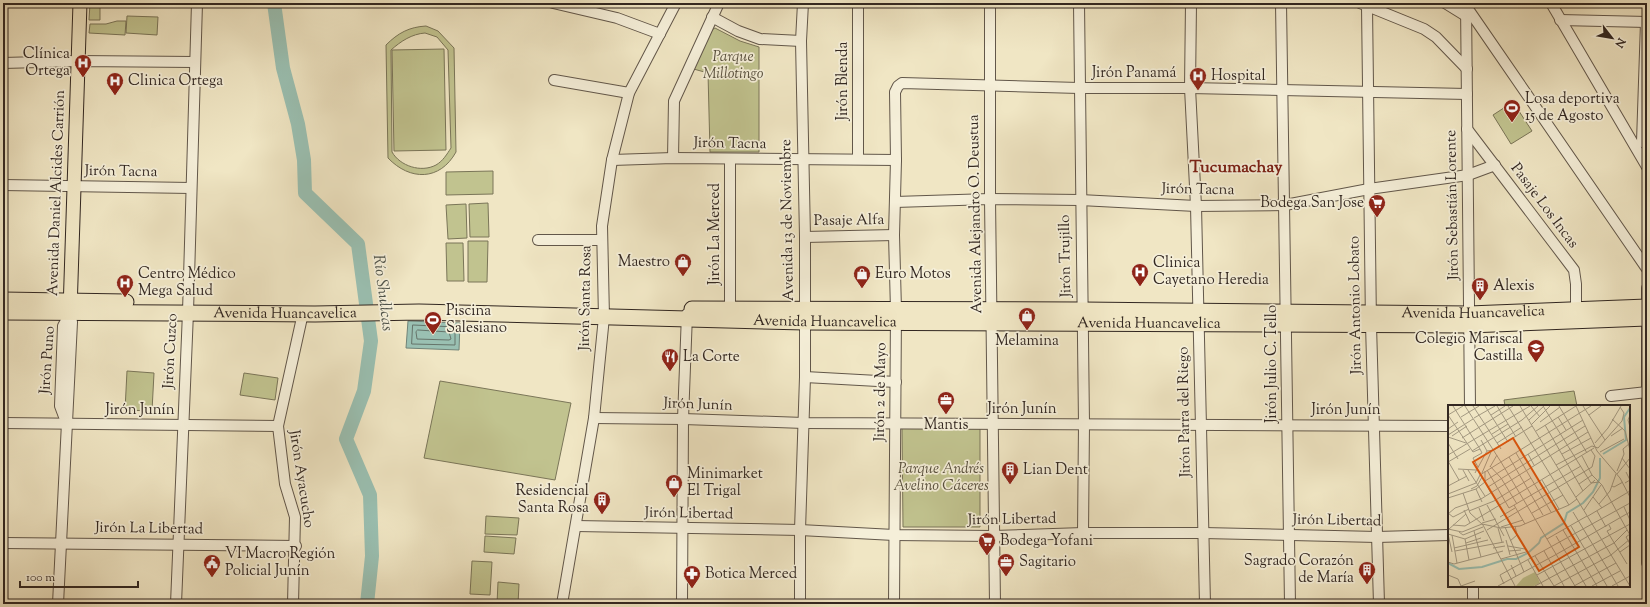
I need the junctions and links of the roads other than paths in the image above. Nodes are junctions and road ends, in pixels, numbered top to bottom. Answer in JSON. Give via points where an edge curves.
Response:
{"nodes":[{"id":1,"x":80,"y":3,"type":"edge"},
{"id":2,"x":197,"y":3,"type":"edge"},
{"id":3,"x":553,"y":3,"type":"edge"},
{"id":4,"x":676,"y":3,"type":"edge"},
{"id":5,"x":719,"y":3,"type":"edge"},
{"id":6,"x":802,"y":3,"type":"edge"},
{"id":7,"x":858,"y":3,"type":"edge"},
{"id":8,"x":990,"y":3,"type":"edge"},
{"id":9,"x":1079,"y":3,"type":"edge"},
{"id":10,"x":1191,"y":3,"type":"edge"},
{"id":11,"x":1281,"y":3,"type":"edge"},
{"id":12,"x":1445,"y":3,"type":"edge"},
{"id":13,"x":1551,"y":3,"type":"edge"},
{"id":14,"x":1364,"y":4,"type":"edge"},
{"id":15,"x":1466,"y":4,"type":"edge"},
{"id":16,"x":578,"y":5,"type":"edge"},
{"id":17,"x":1466,"y":16,"type":"junction"},
{"id":18,"x":712,"y":17,"type":"junction"},
{"id":19,"x":1560,"y":20,"type":"junction"},
{"id":20,"x":1646,"y":22,"type":"edge"},
{"id":21,"x":660,"y":34,"type":"junction"},
{"id":22,"x":801,"y":41,"type":"junction"},
{"id":23,"x":77,"y":61,"type":"junction"},
{"id":24,"x":195,"y":62,"type":"junction"},
{"id":25,"x":3,"y":63,"type":"edge"},
{"id":26,"x":1467,"y":69,"type":"junction"},
{"id":27,"x":554,"y":80,"type":"dead end"},
{"id":28,"x":989,"y":85,"type":"junction"},
{"id":29,"x":898,"y":86,"type":"joint"},
{"id":30,"x":1079,"y":88,"type":"junction"},
{"id":31,"x":1190,"y":88,"type":"junction"},
{"id":32,"x":1282,"y":90,"type":"junction"},
{"id":33,"x":630,"y":93,"type":"junction"},
{"id":34,"x":1368,"y":93,"type":"junction"},
{"id":35,"x":1467,"y":94,"type":"junction"},
{"id":36,"x":1467,"y":129,"type":"junction"},
{"id":37,"x":1642,"y":142,"type":"dead end"},
{"id":38,"x":673,"y":158,"type":"junction"},
{"id":39,"x":803,"y":159,"type":"junction"},
{"id":40,"x":858,"y":159,"type":"junction"},
{"id":41,"x":612,"y":160,"type":"junction"},
{"id":42,"x":730,"y":160,"type":"junction"},
{"id":43,"x":896,"y":160,"type":"junction"},
{"id":44,"x":1495,"y":165,"type":"junction"},
{"id":45,"x":1647,"y":167,"type":"edge"},
{"id":46,"x":1468,"y":175,"type":"junction"},
{"id":47,"x":3,"y":185,"type":"edge"},
{"id":48,"x":73,"y":186,"type":"junction"},
{"id":49,"x":191,"y":188,"type":"junction"},
{"id":50,"x":1369,"y":189,"type":"junction"},
{"id":51,"x":990,"y":199,"type":"junction"},
{"id":52,"x":1080,"y":200,"type":"junction"},
{"id":53,"x":896,"y":202,"type":"junction"},
{"id":54,"x":1285,"y":205,"type":"junction"},
{"id":55,"x":1196,"y":206,"type":"junction"},
{"id":56,"x":894,"y":235,"type":"junction"},
{"id":57,"x":805,"y":237,"type":"junction"},
{"id":58,"x":538,"y":240,"type":"dead end"},
{"id":59,"x":602,"y":240,"type":"junction"},
{"id":60,"x":1647,"y":269,"type":"edge"},
{"id":61,"x":1647,"y":288,"type":"edge"},
{"id":62,"x":3,"y":300,"type":"edge"},
{"id":63,"x":70,"y":307,"type":"junction"},
{"id":64,"x":188,"y":308,"type":"junction"},
{"id":65,"x":730,"y":309,"type":"junction"},
{"id":66,"x":1576,"y":309,"type":"junction"},
{"id":67,"x":311,"y":310,"type":"junction"},
{"id":68,"x":3,"y":312,"type":"edge"},
{"id":69,"x":604,"y":313,"type":"junction"},
{"id":70,"x":1646,"y":313,"type":"edge"},
{"id":71,"x":687,"y":314,"type":"junction"},
{"id":72,"x":804,"y":316,"type":"junction"},
{"id":73,"x":896,"y":316,"type":"junction"},
{"id":74,"x":992,"y":316,"type":"junction"},
{"id":75,"x":1082,"y":317,"type":"junction"},
{"id":76,"x":1198,"y":318,"type":"junction"},
{"id":77,"x":1287,"y":318,"type":"junction"},
{"id":78,"x":1371,"y":319,"type":"junction"},
{"id":79,"x":1469,"y":320,"type":"junction"},
{"id":80,"x":805,"y":377,"type":"junction"},
{"id":81,"x":896,"y":382,"type":"junction"},
{"id":82,"x":1646,"y":392,"type":"edge"},
{"id":83,"x":1611,"y":396,"type":"dead end"},
{"id":84,"x":1470,"y":405,"type":"edge"},
{"id":85,"x":594,"y":418,"type":"junction"},
{"id":86,"x":684,"y":418,"type":"junction"},
{"id":87,"x":3,"y":423,"type":"edge"},
{"id":88,"x":804,"y":423,"type":"junction"},
{"id":89,"x":67,"y":424,"type":"junction"},
{"id":90,"x":896,"y":424,"type":"junction"},
{"id":91,"x":992,"y":424,"type":"junction"},
{"id":92,"x":1084,"y":424,"type":"junction"},
{"id":93,"x":182,"y":425,"type":"junction"},
{"id":94,"x":1201,"y":425,"type":"junction"},
{"id":95,"x":1288,"y":425,"type":"junction"},
{"id":96,"x":278,"y":426,"type":"junction"},
{"id":97,"x":1374,"y":426,"type":"junction"},
{"id":98,"x":1448,"y":426,"type":"edge"},
{"id":99,"x":1647,"y":518,"type":"edge"},
{"id":100,"x":576,"y":526,"type":"junction"},
{"id":101,"x":683,"y":529,"type":"junction"},
{"id":102,"x":800,"y":530,"type":"junction"},
{"id":103,"x":1083,"y":533,"type":"junction"},
{"id":104,"x":1203,"y":533,"type":"junction"},
{"id":105,"x":894,"y":535,"type":"junction"},
{"id":106,"x":1288,"y":535,"type":"junction"},
{"id":107,"x":1448,"y":535,"type":"edge"},
{"id":108,"x":993,"y":536,"type":"junction"},
{"id":109,"x":1377,"y":537,"type":"junction"},
{"id":110,"x":3,"y":543,"type":"edge"},
{"id":111,"x":61,"y":543,"type":"junction"},
{"id":112,"x":177,"y":545,"type":"junction"},
{"id":113,"x":296,"y":546,"type":"junction"},
{"id":114,"x":1647,"y":563,"type":"edge"},
{"id":115,"x":1473,"y":587,"type":"edge"},
{"id":116,"x":58,"y":604,"type":"edge"},
{"id":117,"x":176,"y":604,"type":"edge"},
{"id":118,"x":293,"y":604,"type":"edge"},
{"id":119,"x":562,"y":604,"type":"edge"},
{"id":120,"x":682,"y":604,"type":"edge"},
{"id":121,"x":800,"y":604,"type":"edge"},
{"id":122,"x":894,"y":604,"type":"edge"},
{"id":123,"x":995,"y":604,"type":"edge"},
{"id":124,"x":1205,"y":604,"type":"edge"},
{"id":125,"x":1290,"y":604,"type":"edge"},
{"id":126,"x":1379,"y":604,"type":"edge"},
{"id":127,"x":1473,"y":604,"type":"edge"}],
"edges":[{"from":1,"to":23,"type":"main road","name":"Avenida Daniel Alcides Carrión"},
{"from":2,"to":24,"type":"street","name":"Jirón Cuzco"},
{"from":3,"to":16,"type":"street"},
{"from":4,"to":21,"type":"street","name":"Jirón Santa Rosa"},
{"from":5,"to":18,"type":"street"},
{"from":6,"to":22,"type":"street","name":"Avenida 13 de Noviembre"},
{"from":7,"to":40,"type":"street","name":"Jirón Blenda"},
{"from":8,"to":28,"type":"street","name":"Avenida Alejandro O. Deustua"},
{"from":9,"to":30,"type":"street","name":"Jirón Trujillo"},
{"from":10,"to":31,"type":"street","name":"Jirón Parra del Riego"},
{"from":11,"to":32,"type":"street","name":"Jirón Julio C. Tello"},
{"from":12,"to":17,"type":"street"},
{"from":13,"to":19,"type":"street"},
{"from":14,"to":26,"type":"street","via":[[1424,29],[1436,37]]},
{"from":14,"to":34,"type":"street","name":"Jirón Antonio Lobato"},
{"from":15,"to":17,"type":"street","name":"Jirón Sebastián Lorente"},
{"from":15,"to":60,"type":"street"},
{"from":16,"to":21,"type":"street"},
{"from":17,"to":26,"type":"street","name":"Jirón Sebastián Lorente"},
{"from":18,"to":22,"type":"street","via":[[760,39]]},
{"from":18,"to":38,"type":"street","via":[[674,101]]},
{"from":19,"to":20,"type":"street"},
{"from":19,"to":45,"type":"street"},
{"from":20,"to":37,"type":"street"},
{"from":21,"to":33,"type":"street","name":"Jirón Santa Rosa"},
{"from":22,"to":39,"type":"street","name":"Avenida 13 de Noviembre"},
{"from":23,"to":24,"type":"street"},
{"from":23,"to":25,"type":"street"},
{"from":23,"to":48,"type":"main road","name":"Avenida Daniel Alcides Carrión"},
{"from":24,"to":49,"type":"street","name":"Jirón Cuzco"},
{"from":26,"to":35,"type":"street","name":"Jirón Sebastián Lorente"},
{"from":27,"to":33,"type":"street"},
{"from":28,"to":29,"type":"street","name":"Jirón Panamá","via":[[902,83]]},
{"from":28,"to":30,"type":"street","name":"Jirón Panamá"},
{"from":28,"to":51,"type":"street","name":"Avenida Alejandro O. Deustua"},
{"from":29,"to":43,"type":"street","name":"Jirón 2 de Mayo","via":[[895,92]]},
{"from":30,"to":31,"type":"street","name":"Jirón Panamá"},
{"from":30,"to":52,"type":"street","name":"Jirón Trujillo"},
{"from":31,"to":32,"type":"street","name":"Jirón Panamá"},
{"from":31,"to":55,"type":"street","name":"Jirón Parra del Riego"},
{"from":32,"to":34,"type":"street","name":"Jirón Panamá"},
{"from":32,"to":54,"type":"street","name":"Jirón Julio C. Tello"},
{"from":33,"to":41,"type":"street","name":"Jirón Santa Rosa"},
{"from":34,"to":35,"type":"street","name":"Jirón Panamá"},
{"from":34,"to":50,"type":"street","name":"Jirón Antonio Lobato"},
{"from":35,"to":36,"type":"street","name":"Jirón Sebastián Lorente"},
{"from":36,"to":44,"type":"street","name":"Pasaje Los Incas"},
{"from":36,"to":46,"type":"street","name":"Jirón Sebastián Lorente"},
{"from":38,"to":41,"type":"street","name":"Jirón Tacna"},
{"from":38,"to":42,"type":"street","name":"Jirón Tacna"},
{"from":39,"to":40,"type":"street","name":"Jirón Tacna"},
{"from":39,"to":42,"type":"street","name":"Jirón Tacna"},
{"from":39,"to":57,"type":"street","name":"Avenida 13 de Noviembre"},
{"from":40,"to":43,"type":"street","name":"Jirón Tacna"},
{"from":41,"to":59,"type":"street","name":"Jirón Santa Rosa"},
{"from":42,"to":65,"type":"street","name":"Jirón La Merced"},
{"from":43,"to":53,"type":"street","name":"Jirón 2 de Mayo"},
{"from":44,"to":46,"type":"street","name":"Jirón Tacna"},
{"from":44,"to":66,"type":"street","name":"Pasaje Los Incas","via":[[1574,270]]},
{"from":46,"to":50,"type":"street","name":"Jirón Tacna"},
{"from":46,"to":79,"type":"street","name":"Jirón Sebastián Lorente"},
{"from":47,"to":48,"type":"street","name":"Jirón Tacna"},
{"from":48,"to":49,"type":"street","name":"Jirón Tacna"},
{"from":48,"to":63,"type":"main road","name":"Avenida Daniel Alcides Carrión"},
{"from":49,"to":64,"type":"street","name":"Jirón Cuzco"},
{"from":50,"to":54,"type":"street","name":"Jirón Tacna"},
{"from":50,"to":78,"type":"street","name":"Jirón Antonio Lobato"},
{"from":51,"to":52,"type":"street","name":"Jirón Tacna"},
{"from":51,"to":53,"type":"street","name":"Jirón Tacna"},
{"from":51,"to":74,"type":"street","name":"Avenida Alejandro O. Deustua"},
{"from":52,"to":55,"type":"street","name":"Jirón Tacna"},
{"from":52,"to":75,"type":"street","name":"Jirón Trujillo"},
{"from":53,"to":56,"type":"street","name":"Jirón 2 de Mayo"},
{"from":54,"to":55,"type":"street","name":"Jirón Tacna"},
{"from":54,"to":77,"type":"street","name":"Jirón Julio C. Tello"},
{"from":55,"to":76,"type":"street","name":"Jirón Parra del Riego"},
{"from":56,"to":57,"type":"street","name":"Pasaje Alfa"},
{"from":56,"to":73,"type":"street","name":"Jirón 2 de Mayo"},
{"from":57,"to":72,"type":"street","name":"Avenida 13 de Noviembre"},
{"from":58,"to":59,"type":"street"},
{"from":59,"to":69,"type":"street","name":"Jirón Santa Rosa"},
{"from":61,"to":70,"type":"street"},
{"from":62,"to":63,"type":"highway","name":"Avenida Huancavelica"},
{"from":63,"to":64,"type":"highway","name":"Avenida Huancavelica"},
{"from":63,"to":68,"type":"highway","name":"Avenida Huancavelica"},
{"from":63,"to":89,"type":"street","name":"Jirón Puno","via":[[63,326],[60,406]]},
{"from":64,"to":67,"type":"highway","name":"Avenida Huancavelica"},
{"from":64,"to":93,"type":"street","name":"Jirón Cuzco"},
{"from":65,"to":71,"type":"highway","name":"Avenida Huancavelica"},
{"from":65,"to":72,"type":"highway","name":"Avenida Huancavelica"},
{"from":66,"to":70,"type":"highway","name":"Avenida Huancavelica"},
{"from":66,"to":79,"type":"highway","name":"Avenida Huancavelica"},
{"from":67,"to":69,"type":"highway","name":"Avenida Huancavelica","via":[[420,307]]},
{"from":67,"to":96,"type":"street","name":"Jirón Ayacucho"},
{"from":69,"to":71,"type":"highway","name":"Avenida Huancavelica"},
{"from":69,"to":85,"type":"street","name":"Jirón Santa Rosa"},
{"from":70,"to":79,"type":"highway","name":"Avenida Huancavelica"},
{"from":70,"to":82,"type":"street"},
{"from":71,"to":72,"type":"highway","name":"Avenida Huancavelica"},
{"from":71,"to":86,"type":"street"},
{"from":72,"to":73,"type":"highway","name":"Avenida Huancavelica"},
{"from":72,"to":80,"type":"street","name":"Avenida 13 de Noviembre"},
{"from":73,"to":74,"type":"highway","name":"Avenida Huancavelica"},
{"from":73,"to":81,"type":"street","name":"Jirón 2 de Mayo"},
{"from":74,"to":75,"type":"highway","name":"Avenida Huancavelica"},
{"from":74,"to":91,"type":"street","name":"Avenida Alejandro O. Deustua"},
{"from":75,"to":76,"type":"highway","name":"Avenida Huancavelica"},
{"from":75,"to":92,"type":"street","name":"Jirón Trujillo"},
{"from":76,"to":77,"type":"highway","name":"Avenida Huancavelica"},
{"from":76,"to":94,"type":"street","name":"Jirón Parra del Riego"},
{"from":77,"to":78,"type":"highway","name":"Avenida Huancavelica"},
{"from":77,"to":95,"type":"street","name":"Jirón Julio C. Tello"},
{"from":78,"to":79,"type":"highway","name":"Avenida Huancavelica"},
{"from":78,"to":97,"type":"street","name":"Jirón Antonio Lobato"},
{"from":79,"to":84,"type":"street","name":"Jirón Sebastián Lorente"},
{"from":80,"to":81,"type":"street"},
{"from":80,"to":88,"type":"street","name":"Avenida 13 de Noviembre"},
{"from":81,"to":90,"type":"street","name":"Jirón 2 de Mayo"},
{"from":82,"to":83,"type":"street"},
{"from":82,"to":99,"type":"street"},
{"from":85,"to":86,"type":"street","name":"Jirón Junín"},
{"from":85,"to":100,"type":"street","name":"Jirón Santa Rosa"},
{"from":86,"to":88,"type":"street","name":"Jirón Junín"},
{"from":86,"to":101,"type":"street"},
{"from":87,"to":89,"type":"street","name":"Jirón Junín"},
{"from":88,"to":90,"type":"street","name":"Jirón Junín"},
{"from":88,"to":102,"type":"street","name":"Avenida 13 de Noviembre"},
{"from":89,"to":93,"type":"street","name":"Jirón Junín"},
{"from":89,"to":111,"type":"street","name":"Jirón Puno"},
{"from":90,"to":91,"type":"street","name":"Jirón Junín"},
{"from":90,"to":105,"type":"street","name":"Jirón 2 de Mayo"},
{"from":91,"to":92,"type":"street","name":"Jirón Junín"},
{"from":91,"to":108,"type":"street","name":"Avenida Alejandro O. Deustua"},
{"from":92,"to":94,"type":"street","name":"Jirón Junín"},
{"from":92,"to":103,"type":"street","name":"Jirón Trujillo"},
{"from":93,"to":96,"type":"street","name":"Jirón Junín"},
{"from":93,"to":112,"type":"street","name":"Jirón Cuzco"},
{"from":94,"to":95,"type":"street","name":"Jirón Junín"},
{"from":94,"to":104,"type":"street","name":"Jirón Parra del Riego"},
{"from":95,"to":97,"type":"street","name":"Jirón Junín"},
{"from":95,"to":106,"type":"street","name":"Jirón Julio C. Tello"},
{"from":96,"to":113,"type":"street","name":"Jirón Ayacucho","via":[[285,484],[295,517]]},
{"from":97,"to":98,"type":"street","name":"Jirón Junín"},
{"from":97,"to":109,"type":"street","name":"Jirón Antonio Lobato"},
{"from":99,"to":114,"type":"street"},
{"from":100,"to":101,"type":"street","name":"Jirón Libertad"},
{"from":100,"to":119,"type":"street","name":"Jirón Santa Rosa"},
{"from":101,"to":102,"type":"street","name":"Jirón Libertad"},
{"from":101,"to":120,"type":"street"},
{"from":102,"to":105,"type":"street","name":"Jirón Libertad"},
{"from":102,"to":121,"type":"street","name":"Avenida 13 de Noviembre"},
{"from":103,"to":104,"type":"street","name":"Jirón Libertad"},
{"from":103,"to":108,"type":"street","name":"Jirón Libertad"},
{"from":104,"to":106,"type":"street","name":"Jirón Libertad"},
{"from":104,"to":124,"type":"street","name":"Jirón Parra del Riego"},
{"from":105,"to":108,"type":"street","name":"Jirón Libertad"},
{"from":105,"to":122,"type":"street","name":"Jirón 2 de Mayo"},
{"from":106,"to":109,"type":"street","name":"Jirón Libertad"},
{"from":106,"to":125,"type":"street","name":"Jirón Julio C. Tello"},
{"from":107,"to":109,"type":"street","name":"Jirón Libertad"},
{"from":108,"to":123,"type":"street","name":"Avenida Alejandro O. Deustua"},
{"from":109,"to":126,"type":"street","name":"Jirón Antonio Lobato"},
{"from":110,"to":111,"type":"street","name":"Jirón La Libertad"},
{"from":111,"to":112,"type":"street","name":"Jirón La Libertad"},
{"from":111,"to":116,"type":"street","name":"Jirón Puno"},
{"from":112,"to":113,"type":"street","name":"Jirón La Libertad"},
{"from":112,"to":117,"type":"street","name":"Jirón Cuzco"},
{"from":113,"to":118,"type":"street","name":"Jirón Ayacucho"},
{"from":115,"to":127,"type":"street"}]}
